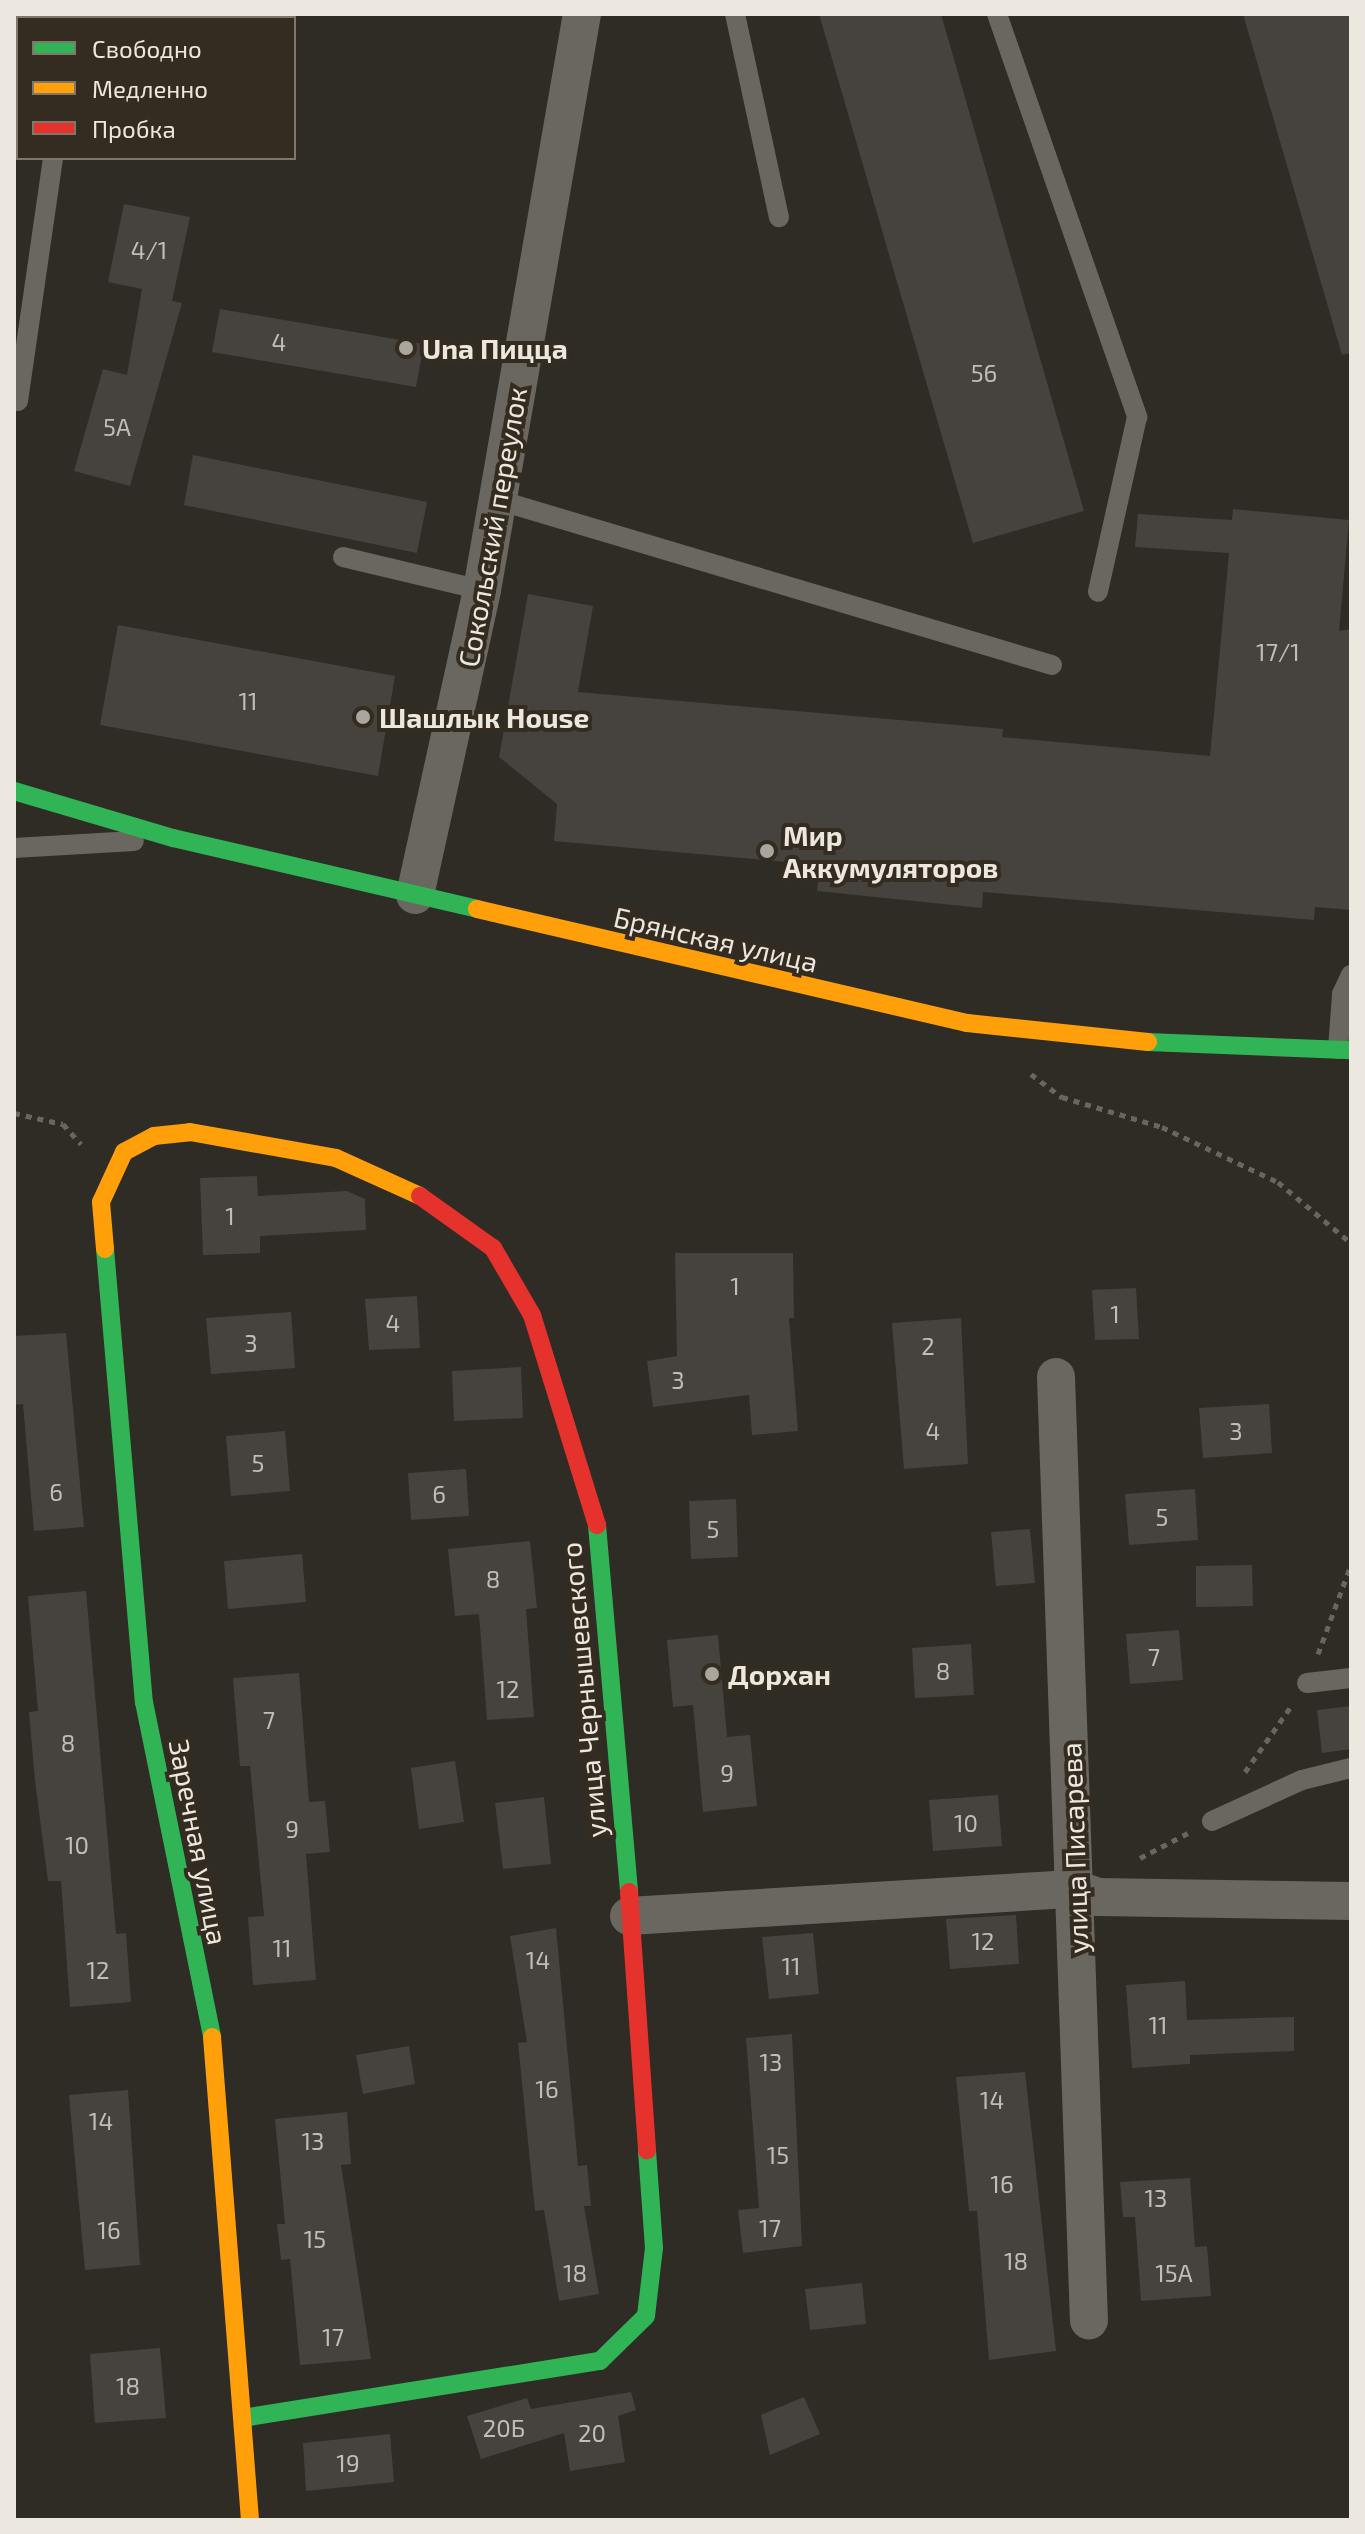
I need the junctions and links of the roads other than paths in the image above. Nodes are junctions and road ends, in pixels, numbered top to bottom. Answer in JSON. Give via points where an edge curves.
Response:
{"nodes":[{"id":1,"x":582,"y":14,"type":"edge"},
{"id":2,"x":735,"y":14,"type":"edge"},
{"id":3,"x":997,"y":14,"type":"edge"},
{"id":4,"x":53,"y":160,"type":"edge"},
{"id":5,"x":779,"y":217,"type":"dead end"},
{"id":6,"x":18,"y":401,"type":"dead end"},
{"id":7,"x":498,"y":500,"type":"junction"},
{"id":8,"x":343,"y":557,"type":"dead end"},
{"id":9,"x":482,"y":590,"type":"junction"},
{"id":10,"x":1098,"y":592,"type":"dead end"},
{"id":11,"x":1052,"y":665,"type":"dead end"},
{"id":12,"x":14,"y":771,"type":"edge"},
{"id":13,"x":14,"y":791,"type":"edge"},
{"id":14,"x":79,"y":809,"type":"junction"},
{"id":15,"x":173,"y":838,"type":"junction"},
{"id":16,"x":14,"y":848,"type":"edge"},
{"id":17,"x":415,"y":895,"type":"junction"},
{"id":18,"x":1351,"y":975,"type":"edge"},
{"id":19,"x":1344,"y":1050,"type":"edge"},
{"id":20,"x":109,"y":1174,"type":"joint"},
{"id":21,"x":1056,"y":1377,"type":"dead end"},
{"id":22,"x":1351,"y":1678,"type":"edge"},
{"id":23,"x":1307,"y":1683,"type":"dead end"},
{"id":24,"x":1351,"y":1768,"type":"edge"},
{"id":25,"x":1212,"y":1821,"type":"road end"},
{"id":26,"x":1087,"y":1893,"type":"junction"},
{"id":27,"x":1351,"y":1901,"type":"edge"},
{"id":28,"x":629,"y":1916,"type":"junction"},
{"id":29,"x":1089,"y":2320,"type":"dead end"},
{"id":30,"x":243,"y":2418,"type":"junction"},
{"id":31,"x":250,"y":2520,"type":"edge"}],
"edges":[{"from":1,"to":7,"type":"street","name":"Сокольский переулок"},
{"from":2,"to":5,"type":"lane"},
{"from":3,"to":10,"type":"lane","via":[[1137,417]]},
{"from":4,"to":6,"type":"lane"},
{"from":7,"to":9,"type":"street","name":"Сокольский переулок"},
{"from":7,"to":11,"type":"lane"},
{"from":8,"to":9,"type":"lane"},
{"from":9,"to":17,"type":"street","name":"Сокольский переулок"},
{"from":12,"to":14,"type":"street","name":"Брянская улица"},
{"from":13,"to":14,"type":"street","name":"Брянская улица"},
{"from":14,"to":15,"type":"street","name":"Брянская улица"},
{"from":15,"to":16,"type":"lane"},
{"from":15,"to":17,"type":"street","name":"Брянская улица"},
{"from":17,"to":19,"type":"street","name":"Брянская улица","via":[[967,1023],[1120,1041]]},
{"from":18,"to":19,"type":"lane","via":[[1342,994]]},
{"from":20,"to":28,"type":"street","name":"улица Чернышевского","via":[[124,1152],[154,1136],[190,1132],[336,1158],[439,1205],[514,1274],[590,1491],[606,1567]]},
{"from":20,"to":30,"type":"street","name":"Заречная улица","via":[[101,1202],[135,1636],[177,1892],[213,2042]]},
{"from":21,"to":26,"type":"street","name":"улица Писарева"},
{"from":22,"to":23,"type":"lane"},
{"from":24,"to":25,"type":"lane","via":[[1302,1780]]},
{"from":26,"to":27,"type":"street"},
{"from":26,"to":28,"type":"street"},
{"from":26,"to":29,"type":"street","name":"улица Писарева"},
{"from":28,"to":30,"type":"street","name":"улица Чернышевского","via":[[654,2284],[646,2316],[600,2361]]},
{"from":30,"to":31,"type":"street","name":"Заречная улица"}]}
